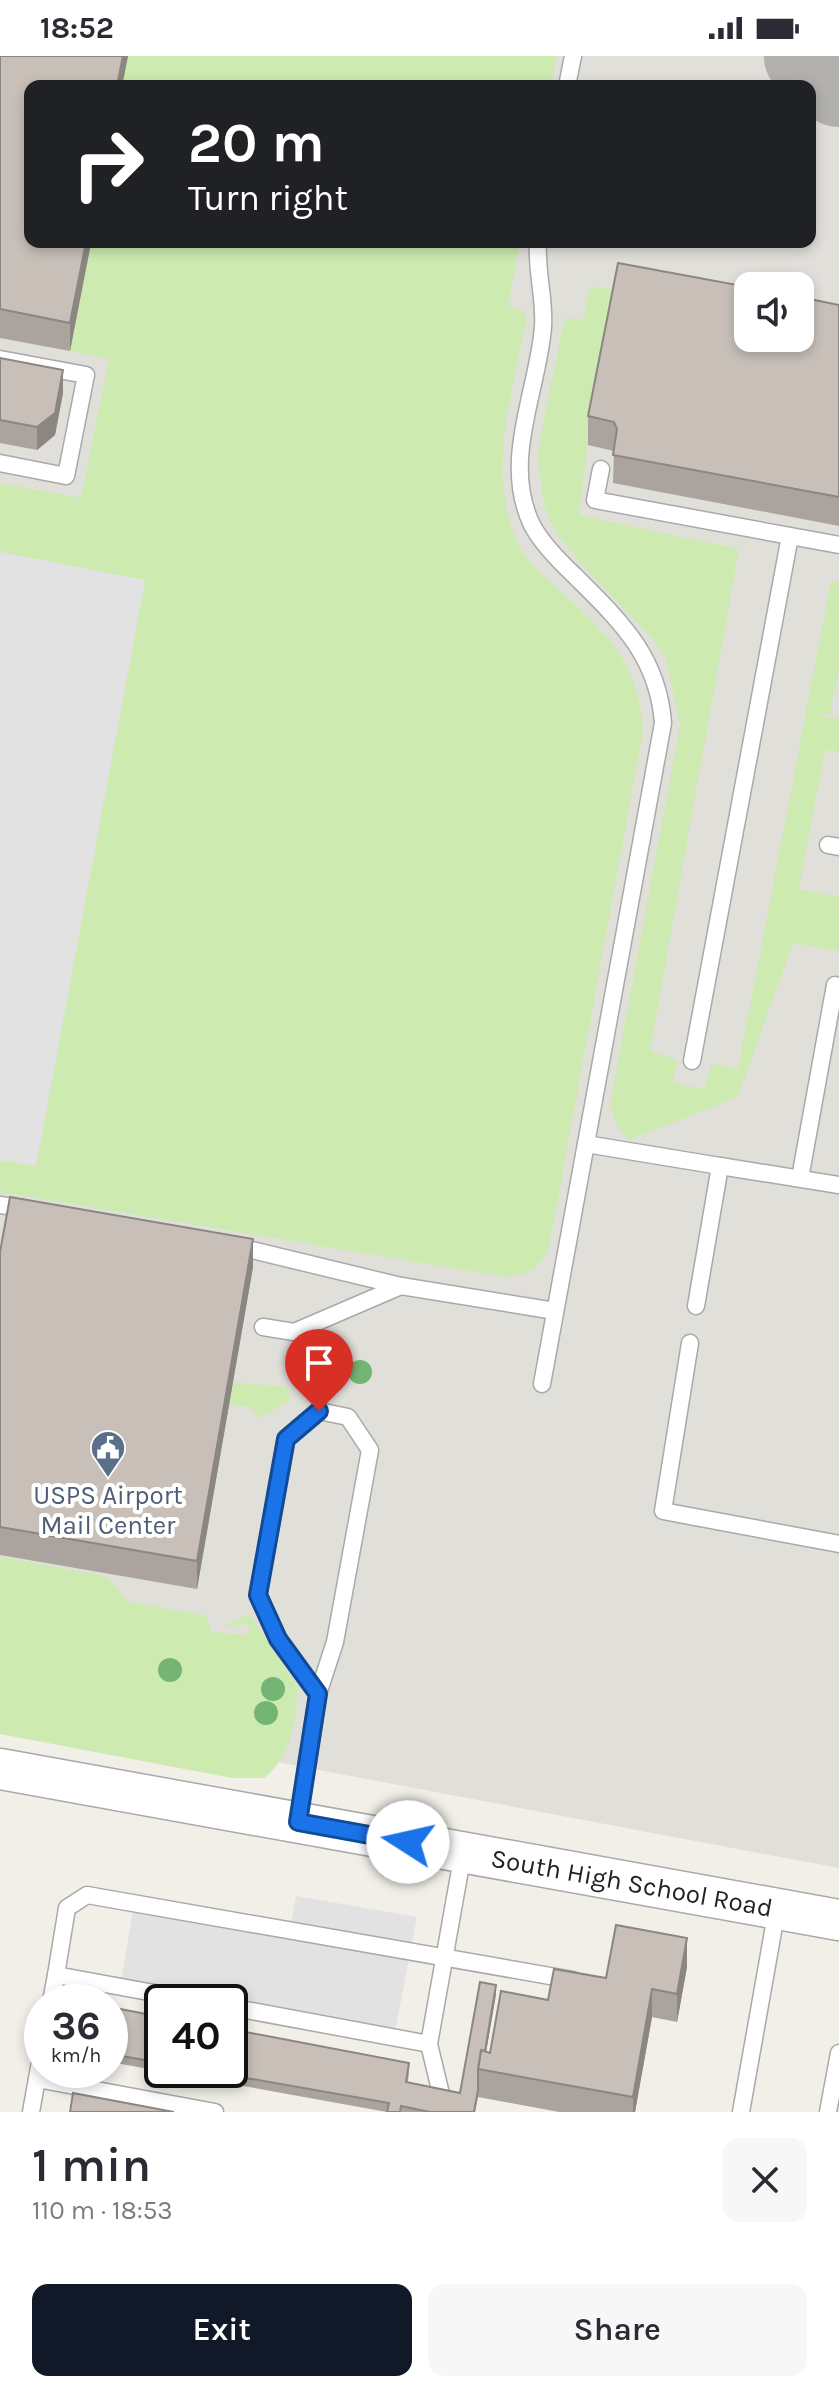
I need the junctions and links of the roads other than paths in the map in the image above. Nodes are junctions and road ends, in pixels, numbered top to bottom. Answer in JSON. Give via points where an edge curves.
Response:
{"nodes":[{"id":1,"x":573,"y":56,"type":"edge"},
{"id":2,"x":568,"y":80,"type":"edge"},
{"id":3,"x":538,"y":248,"type":"edge"},
{"id":4,"x":0,"y":359,"type":"edge"},
{"id":5,"x":0,"y":463,"type":"edge"},
{"id":6,"x":601,"y":469,"type":"dead end"},
{"id":7,"x":790,"y":536,"type":"junction"},
{"id":8,"x":839,"y":545,"type":"edge"},
{"id":9,"x":837,"y":986,"type":"edge"},
{"id":10,"x":692,"y":1061,"type":"dead end"},
{"id":11,"x":586,"y":1144,"type":"junction"},
{"id":12,"x":720,"y":1166,"type":"junction"},
{"id":13,"x":800,"y":1178,"type":"junction"},
{"id":14,"x":839,"y":1185,"type":"edge"},
{"id":15,"x":0,"y":1205,"type":"edge"},
{"id":16,"x":45,"y":1213,"type":"edge"},
{"id":17,"x":211,"y":1242,"type":"edge"},
{"id":18,"x":401,"y":1286,"type":"junction"},
{"id":19,"x":696,"y":1306,"type":"dead end"},
{"id":20,"x":555,"y":1311,"type":"junction"},
{"id":21,"x":263,"y":1327,"type":"dead end"},
{"id":22,"x":690,"y":1343,"type":"dead end"},
{"id":23,"x":542,"y":1384,"type":"dead end"},
{"id":24,"x":839,"y":1544,"type":"edge"},
{"id":25,"x":318,"y":1694,"type":"junction"},
{"id":26,"x":1,"y":1775,"type":"edge"},
{"id":27,"x":298,"y":1822,"type":"junction"},
{"id":28,"x":464,"y":1852,"type":"junction"},
{"id":29,"x":777,"y":1908,"type":"junction"},
{"id":30,"x":839,"y":1920,"type":"edge"},
{"id":31,"x":445,"y":1957,"type":"junction"},
{"id":32,"x":56,"y":1975,"type":"junction"},
{"id":33,"x":54,"y":1984,"type":"edge"},
{"id":34,"x":596,"y":1984,"type":"edge"},
{"id":35,"x":144,"y":1991,"type":"edge"},
{"id":36,"x":248,"y":2010,"type":"edge"},
{"id":37,"x":429,"y":2044,"type":"junction"},
{"id":38,"x":839,"y":2053,"type":"edge"},
{"id":39,"x":35,"y":2088,"type":"edge"},
{"id":40,"x":86,"y":2088,"type":"edge"},
{"id":41,"x":31,"y":2112,"type":"edge"},
{"id":42,"x":215,"y":2112,"type":"edge"},
{"id":43,"x":440,"y":2112,"type":"edge"},
{"id":44,"x":741,"y":2112,"type":"edge"},
{"id":45,"x":828,"y":2112,"type":"edge"}],
"edges":[{"from":1,"to":2,"type":"lane"},
{"from":3,"to":11,"type":"lane","via":[[543,330],[520,454],[525,502],[541,539],[644,655],[657,680],[663,723]]},
{"from":4,"to":5,"type":"lane","via":[[86,375],[66,476]]},
{"from":6,"to":7,"type":"lane","via":[[595,500]]},
{"from":7,"to":8,"type":"lane"},
{"from":7,"to":10,"type":"lane"},
{"from":9,"to":13,"type":"lane"},
{"from":11,"to":12,"type":"lane"},
{"from":11,"to":20,"type":"lane"},
{"from":12,"to":13,"type":"lane"},
{"from":12,"to":19,"type":"lane"},
{"from":13,"to":14,"type":"lane"},
{"from":15,"to":16,"type":"lane"},
{"from":17,"to":18,"type":"lane"},
{"from":18,"to":20,"type":"lane"},
{"from":18,"to":21,"type":"lane","via":[[294,1332]]},
{"from":20,"to":23,"type":"lane"},
{"from":22,"to":24,"type":"lane","via":[[663,1511]]},
{"from":25,"to":25,"type":"lane","via":[[335,1642],[370,1450],[348,1417],[319,1411],[286,1439],[258,1595],[278,1639]]},
{"from":25,"to":27,"type":"lane"},
{"from":26,"to":27,"type":"street","name":"South High School Road"},
{"from":27,"to":28,"type":"street","name":"South High School Road"},
{"from":28,"to":29,"type":"street","name":"South High School Road"},
{"from":28,"to":31,"type":"lane"},
{"from":29,"to":30,"type":"street","name":"South High School Road"},
{"from":29,"to":44,"type":"lane"},
{"from":31,"to":32,"type":"lane","via":[[87,1895],[67,1908]]},
{"from":31,"to":34,"type":"lane"},
{"from":31,"to":37,"type":"lane"},
{"from":32,"to":33,"type":"lane"},
{"from":32,"to":35,"type":"lane"},
{"from":36,"to":37,"type":"lane"},
{"from":37,"to":43,"type":"lane","via":[[442,2098]]},
{"from":38,"to":45,"type":"lane"},
{"from":39,"to":41,"type":"lane"},
{"from":40,"to":42,"type":"lane"}]}
